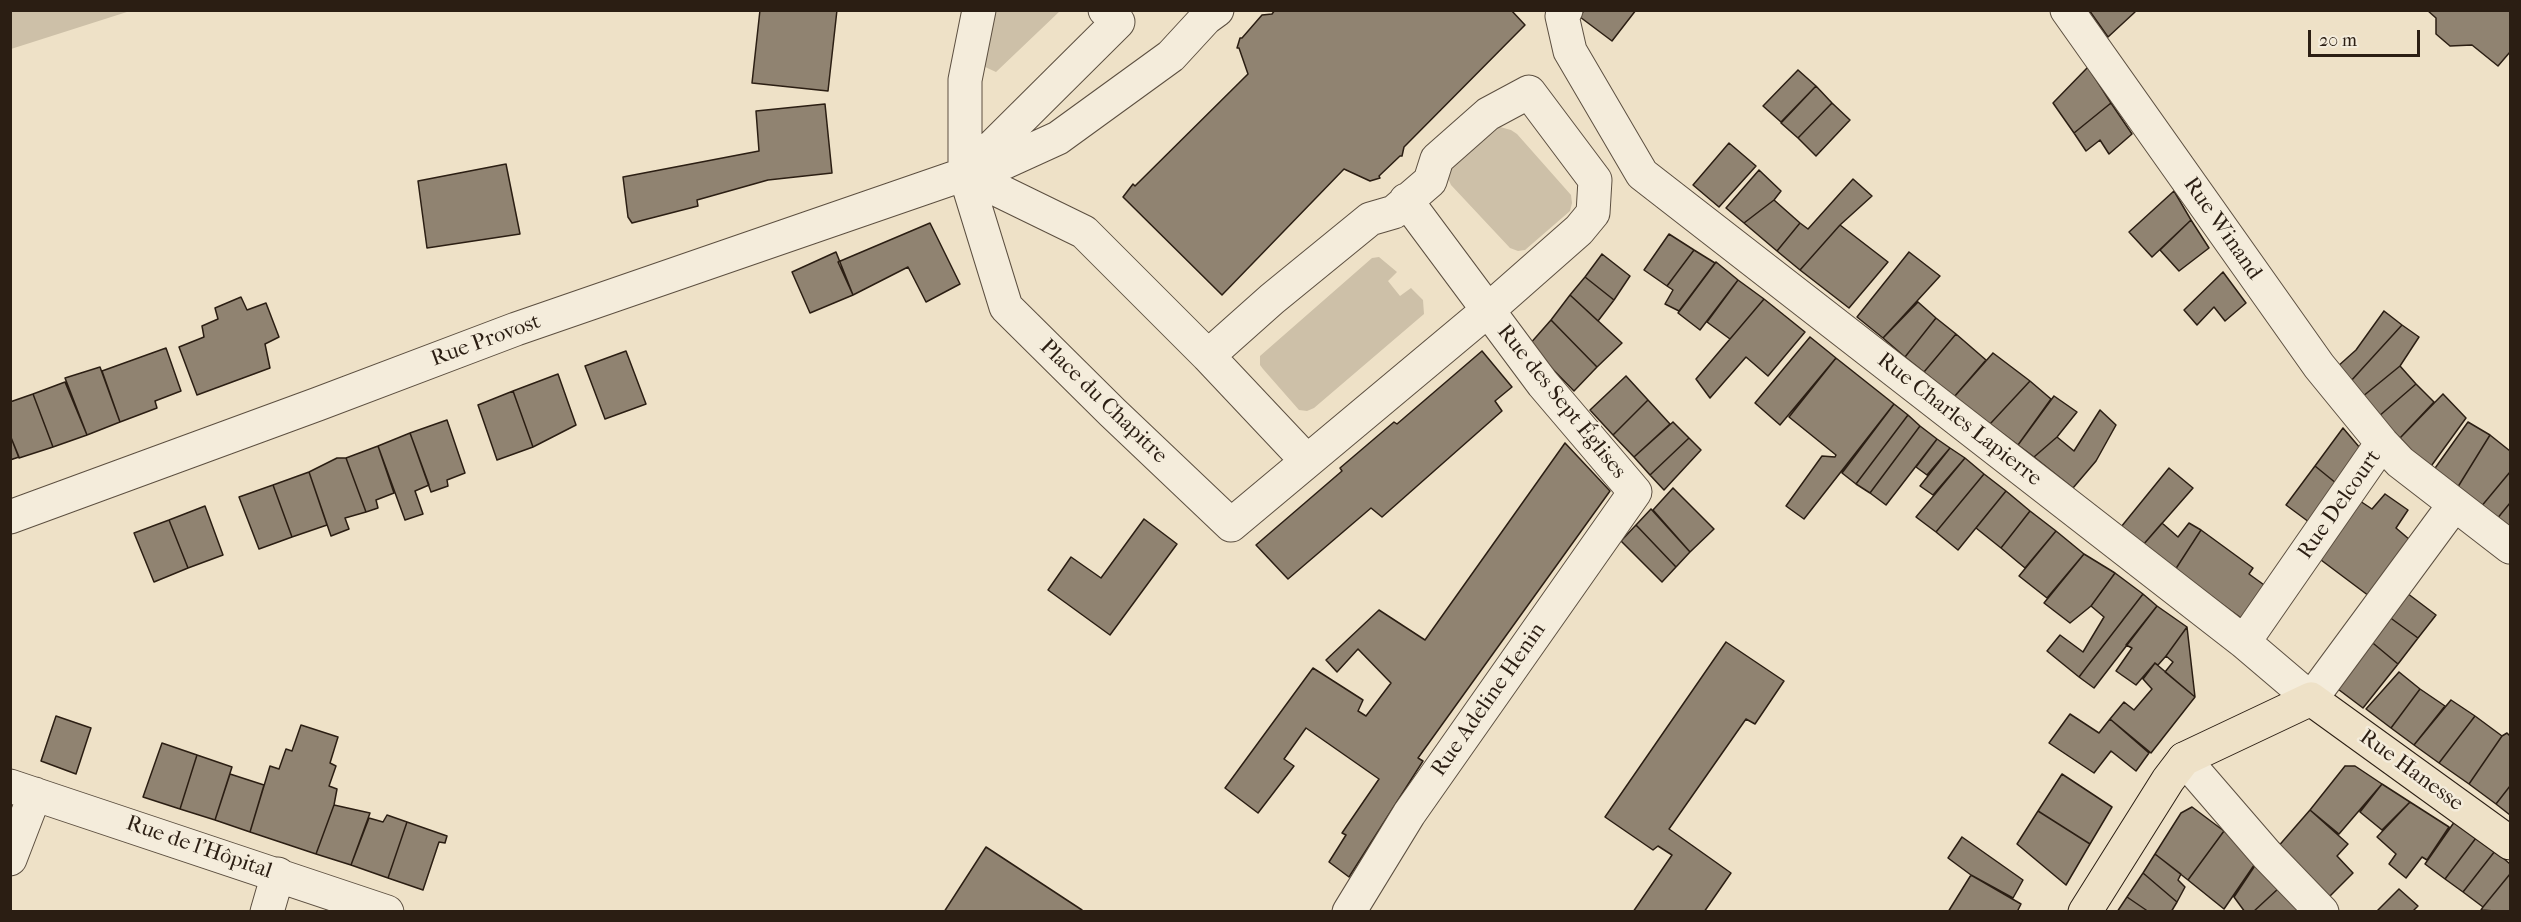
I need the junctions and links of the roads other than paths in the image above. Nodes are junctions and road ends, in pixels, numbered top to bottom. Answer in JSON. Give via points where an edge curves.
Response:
{"nodes":[{"id":1,"x":979,"y":10,"type":"edge"},
{"id":2,"x":1105,"y":10,"type":"edge"},
{"id":3,"x":1217,"y":10,"type":"edge"},
{"id":4,"x":2067,"y":10,"type":"edge"},
{"id":5,"x":1562,"y":12,"type":"edge"},
{"id":6,"x":964,"y":174,"type":"junction"},
{"id":7,"x":1642,"y":174,"type":"junction"},
{"id":8,"x":1595,"y":180,"type":"junction"},
{"id":9,"x":1406,"y":200,"type":"junction"},
{"id":10,"x":1487,"y":311,"type":"junction"},
{"id":11,"x":1208,"y":356,"type":"junction"},
{"id":12,"x":2382,"y":443,"type":"junction"},
{"id":13,"x":1306,"y":460,"type":"junction"},
{"id":14,"x":1635,"y":492,"type":"joint"},
{"id":15,"x":2454,"y":505,"type":"junction"},
{"id":16,"x":10,"y":517,"type":"edge"},
{"id":17,"x":2511,"y":547,"type":"edge"},
{"id":18,"x":2244,"y":642,"type":"junction"},
{"id":19,"x":2311,"y":699,"type":"junction"},
{"id":20,"x":2184,"y":759,"type":"junction"},
{"id":21,"x":23,"y":790,"type":"edge"},
{"id":22,"x":2511,"y":843,"type":"edge"},
{"id":23,"x":10,"y":860,"type":"edge"},
{"id":24,"x":278,"y":874,"type":"junction"},
{"id":25,"x":267,"y":912,"type":"edge"},
{"id":26,"x":387,"y":912,"type":"edge"},
{"id":27,"x":1348,"y":912,"type":"edge"},
{"id":28,"x":2085,"y":912,"type":"edge"},
{"id":29,"x":2322,"y":912,"type":"edge"}],
"edges":[{"from":1,"to":6,"type":"street","name":"Place du Chapitre","via":[[965,80]]},
{"from":2,"to":6,"type":"street","via":[[1118,22]]},
{"from":3,"to":6,"type":"street","via":[[1171,56],[1058,138],[979,174]]},
{"from":4,"to":12,"type":"street","name":"Rue Winand","via":[[2319,366]]},
{"from":5,"to":7,"type":"street","via":[[1570,51]]},
{"from":6,"to":11,"type":"street","via":[[1084,232]]},
{"from":6,"to":13,"type":"street","name":"Place du Chapitre","via":[[1006,307],[1231,525]]},
{"from":6,"to":16,"type":"street","name":"Rue Provost","via":[[516,329]]},
{"from":7,"to":8,"type":"street"},
{"from":7,"to":18,"type":"street","name":"Rue Charles Lapierre"},
{"from":8,"to":9,"type":"street","via":[[1529,92],[1488,114],[1437,159],[1430,181]]},
{"from":8,"to":10,"type":"street","name":"Place du Chapitre","via":[[1593,213],[1579,230]]},
{"from":9,"to":10,"type":"street"},
{"from":9,"to":11,"type":"street","via":[[1394,212],[1370,219]]},
{"from":10,"to":13,"type":"street","name":"Place du Chapitre"},
{"from":10,"to":14,"type":"street","name":"Rue des Sept Églises"},
{"from":11,"to":13,"type":"street"},
{"from":12,"to":15,"type":"street","name":"Rue Delcourt"},
{"from":12,"to":18,"type":"street","name":"Rue Delcourt"},
{"from":14,"to":27,"type":"street","name":"Rue Adeline Henin","via":[[1409,814]]},
{"from":15,"to":17,"type":"street","name":"Rue Delcourt"},
{"from":15,"to":19,"type":"street"},
{"from":18,"to":19,"type":"street","name":"Rue Charles Lapierre"},
{"from":19,"to":20,"type":"main road"},
{"from":19,"to":22,"type":"main road","name":"Rue Hanesse"},
{"from":20,"to":28,"type":"main road"},
{"from":20,"to":29,"type":"street"},
{"from":21,"to":23,"type":"street"},
{"from":21,"to":24,"type":"street","name":"Rue de l'Hôpital"},
{"from":24,"to":25,"type":"street"},
{"from":24,"to":26,"type":"street","name":"Rue de l'Hôpital"}]}
